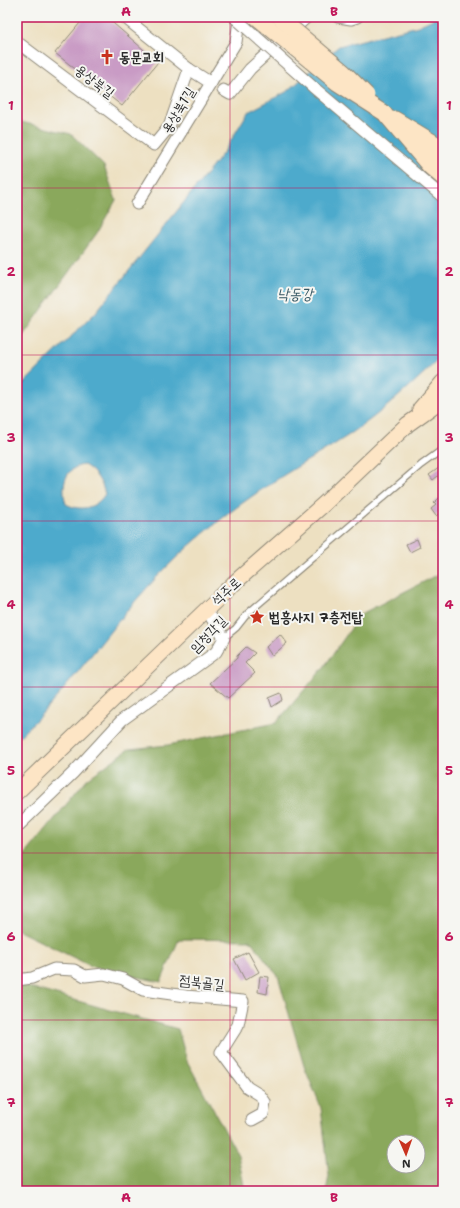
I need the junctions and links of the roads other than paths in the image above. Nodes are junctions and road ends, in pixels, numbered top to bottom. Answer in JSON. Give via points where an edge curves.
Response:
{"nodes":[{"id":1,"x":124,"y":17,"type":"edge"},
{"id":2,"x":256,"y":17,"type":"edge"},
{"id":3,"x":279,"y":17,"type":"edge"},
{"id":4,"x":307,"y":17,"type":"edge"},
{"id":5,"x":338,"y":17,"type":"edge"},
{"id":6,"x":357,"y":17,"type":"edge"},
{"id":7,"x":236,"y":19,"type":"edge"},
{"id":8,"x":17,"y":42,"type":"edge"},
{"id":9,"x":189,"y":69,"type":"junction"},
{"id":10,"x":211,"y":83,"type":"junction"},
{"id":11,"x":223,"y":90,"type":"dead end"},
{"id":12,"x":384,"y":113,"type":"junction"},
{"id":13,"x":169,"y":127,"type":"junction"},
{"id":14,"x":173,"y":147,"type":"junction"},
{"id":15,"x":443,"y":148,"type":"edge"},
{"id":16,"x":443,"y":163,"type":"edge"},
{"id":17,"x":443,"y":178,"type":"edge"},
{"id":18,"x":443,"y":197,"type":"edge"},
{"id":19,"x":137,"y":204,"type":"dead end"},
{"id":20,"x":443,"y":382,"type":"edge"},
{"id":21,"x":443,"y":399,"type":"edge"},
{"id":22,"x":408,"y":424,"type":"junction"},
{"id":23,"x":443,"y":449,"type":"edge"},
{"id":24,"x":206,"y":609,"type":"junction"},
{"id":25,"x":224,"y":638,"type":"junction"},
{"id":26,"x":17,"y":792,"type":"edge"},
{"id":27,"x":17,"y":827,"type":"edge"},
{"id":28,"x":17,"y":980,"type":"edge"},
{"id":29,"x":252,"y":1120,"type":"dead end"}],
"edges":[{"from":1,"to":9,"type":"street","name":"용상북1길"},
{"from":2,"to":12,"type":"street","bridge":true,"via":[[336,83]]},
{"from":3,"to":12,"type":"street","bridge":true,"via":[[344,72]]},
{"from":4,"to":11,"type":"street","via":[[250,68],[230,94]]},
{"from":5,"to":6,"type":"street","via":[[351,20]]},
{"from":7,"to":10,"type":"street","via":[[236,42]]},
{"from":7,"to":18,"type":"street","bridge":true},
{"from":8,"to":13,"type":"street","name":"용상북길","via":[[154,145]]},
{"from":9,"to":10,"type":"street","name":"용상북1길"},
{"from":9,"to":13,"type":"street"},
{"from":10,"to":14,"type":"street","name":"용상북1길"},
{"from":12,"to":15,"type":"street"},
{"from":12,"to":16,"type":"street"},
{"from":12,"to":17,"type":"street","via":[[429,166]]},
{"from":13,"to":14,"type":"street"},
{"from":14,"to":19,"type":"street","name":"용상북1길"},
{"from":20,"to":22,"type":"street"},
{"from":21,"to":22,"type":"street","name":"석주로"},
{"from":22,"to":24,"type":"street","name":"석주로","via":[[324,504]]},
{"from":23,"to":25,"type":"lane","name":"임청각길","via":[[248,613]]},
{"from":24,"to":25,"type":"street"},
{"from":24,"to":26,"type":"street","name":"석주로"},
{"from":25,"to":27,"type":"street","name":"임청각길","via":[[216,652],[122,720],[73,773]]},
{"from":28,"to":29,"type":"street","name":"점북골길","via":[[32,978],[54,969],[74,970],[85,976],[104,974],[143,990],[243,1001],[238,1025],[221,1052],[247,1087],[260,1095],[264,1102],[263,1114]]}]}
